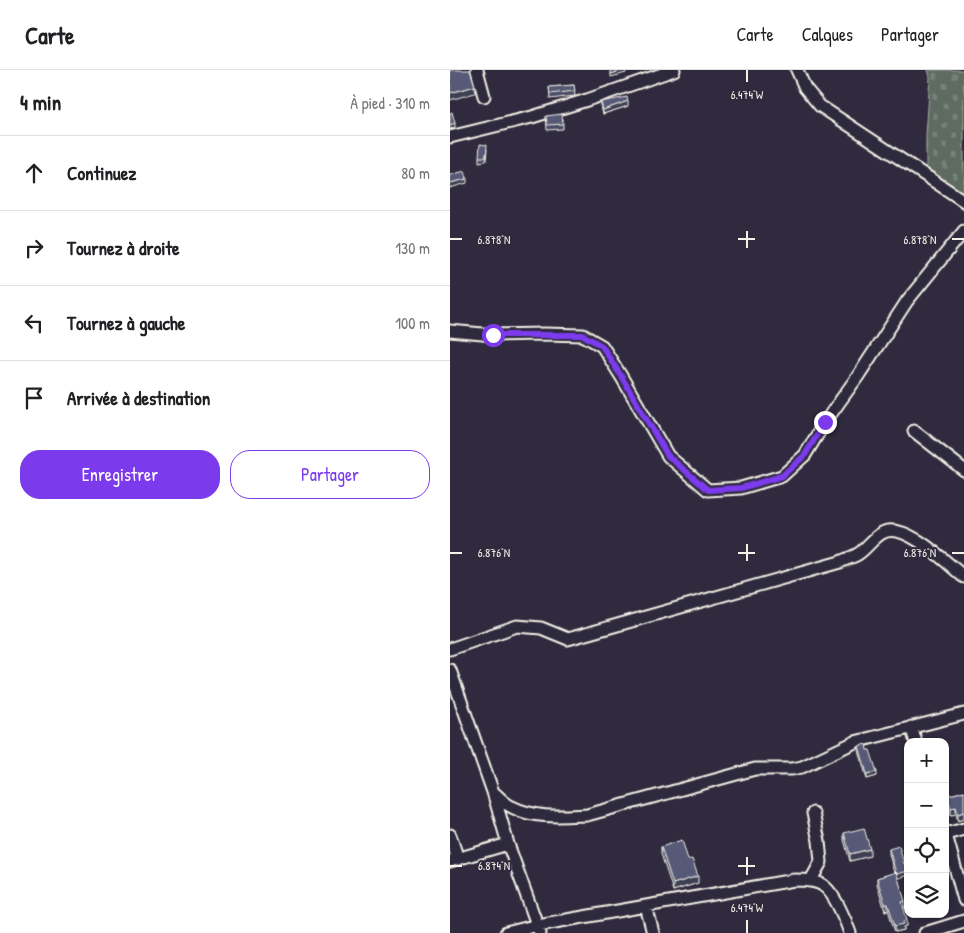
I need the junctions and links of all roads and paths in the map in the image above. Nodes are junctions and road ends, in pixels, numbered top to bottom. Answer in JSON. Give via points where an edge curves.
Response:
{"nodes":[{"id":1,"x":477,"y":70,"type":"edge"},
{"id":2,"x":674,"y":70,"type":"edge"},
{"id":3,"x":797,"y":70,"type":"edge"},
{"id":4,"x":484,"y":96,"type":"dead end"},
{"id":5,"x":450,"y":137,"type":"edge"},
{"id":6,"x":964,"y":201,"type":"edge"},
{"id":7,"x":964,"y":231,"type":"edge"},
{"id":8,"x":450,"y":332,"type":"edge"},
{"id":9,"x":914,"y":431,"type":"dead end"},
{"id":10,"x":964,"y":470,"type":"edge"},
{"id":11,"x":964,"y":577,"type":"edge"},
{"id":12,"x":450,"y":649,"type":"edge"},
{"id":13,"x":450,"y":670,"type":"edge"},
{"id":14,"x":964,"y":714,"type":"edge"},
{"id":15,"x":911,"y":728,"type":"junction"},
{"id":16,"x":915,"y":738,"type":"edge"},
{"id":17,"x":493,"y":792,"type":"junction"},
{"id":18,"x":813,"y":813,"type":"dead end"},
{"id":19,"x":964,"y":829,"type":"edge"},
{"id":20,"x":949,"y":832,"type":"edge"},
{"id":21,"x":450,"y":835,"type":"edge"},
{"id":22,"x":949,"y":843,"type":"edge"},
{"id":23,"x":508,"y":844,"type":"junction"},
{"id":24,"x":454,"y":860,"type":"edge"},
{"id":25,"x":810,"y":880,"type":"junction"},
{"id":26,"x":964,"y":900,"type":"edge"},
{"id":27,"x":646,"y":906,"type":"junction"},
{"id":28,"x":964,"y":921,"type":"edge"},
{"id":29,"x":539,"y":929,"type":"edge"},
{"id":30,"x":506,"y":933,"type":"edge"},
{"id":31,"x":653,"y":933,"type":"edge"},
{"id":32,"x":850,"y":933,"type":"edge"},
{"id":33,"x":925,"y":933,"type":"edge"}],
"edges":[{"from":1,"to":4,"type":"street"},
{"from":2,"to":5,"type":"street","via":[[569,106]]},
{"from":3,"to":6,"type":"street","via":[[805,88],[820,106]]},
{"from":7,"to":8,"type":"street","via":[[906,301],[805,455],[782,476],[741,488],[708,490],[668,456],[602,346],[583,335]]},
{"from":9,"to":10,"type":"street"},
{"from":11,"to":12,"type":"street","via":[[911,536],[888,530],[858,554],[840,562],[568,639],[541,628],[517,626]]},
{"from":13,"to":17,"type":"street"},
{"from":14,"to":15,"type":"street"},
{"from":15,"to":16,"type":"street"},
{"from":15,"to":17,"type":"street","via":[[856,742],[802,767],[755,769],[587,815],[533,815],[512,807]]},
{"from":17,"to":23,"type":"street"},
{"from":18,"to":25,"type":"street","via":[[821,862]]},
{"from":19,"to":20,"type":"street"},
{"from":21,"to":24,"type":"street"},
{"from":22,"to":26,"type":"street"},
{"from":23,"to":24,"type":"street"},
{"from":23,"to":29,"type":"street"},
{"from":25,"to":27,"type":"street","via":[[794,880]]},
{"from":25,"to":32,"type":"street","via":[[825,886],[844,916]]},
{"from":27,"to":29,"type":"street"},
{"from":27,"to":31,"type":"street"},
{"from":28,"to":33,"type":"street"},
{"from":29,"to":30,"type":"street"}]}
